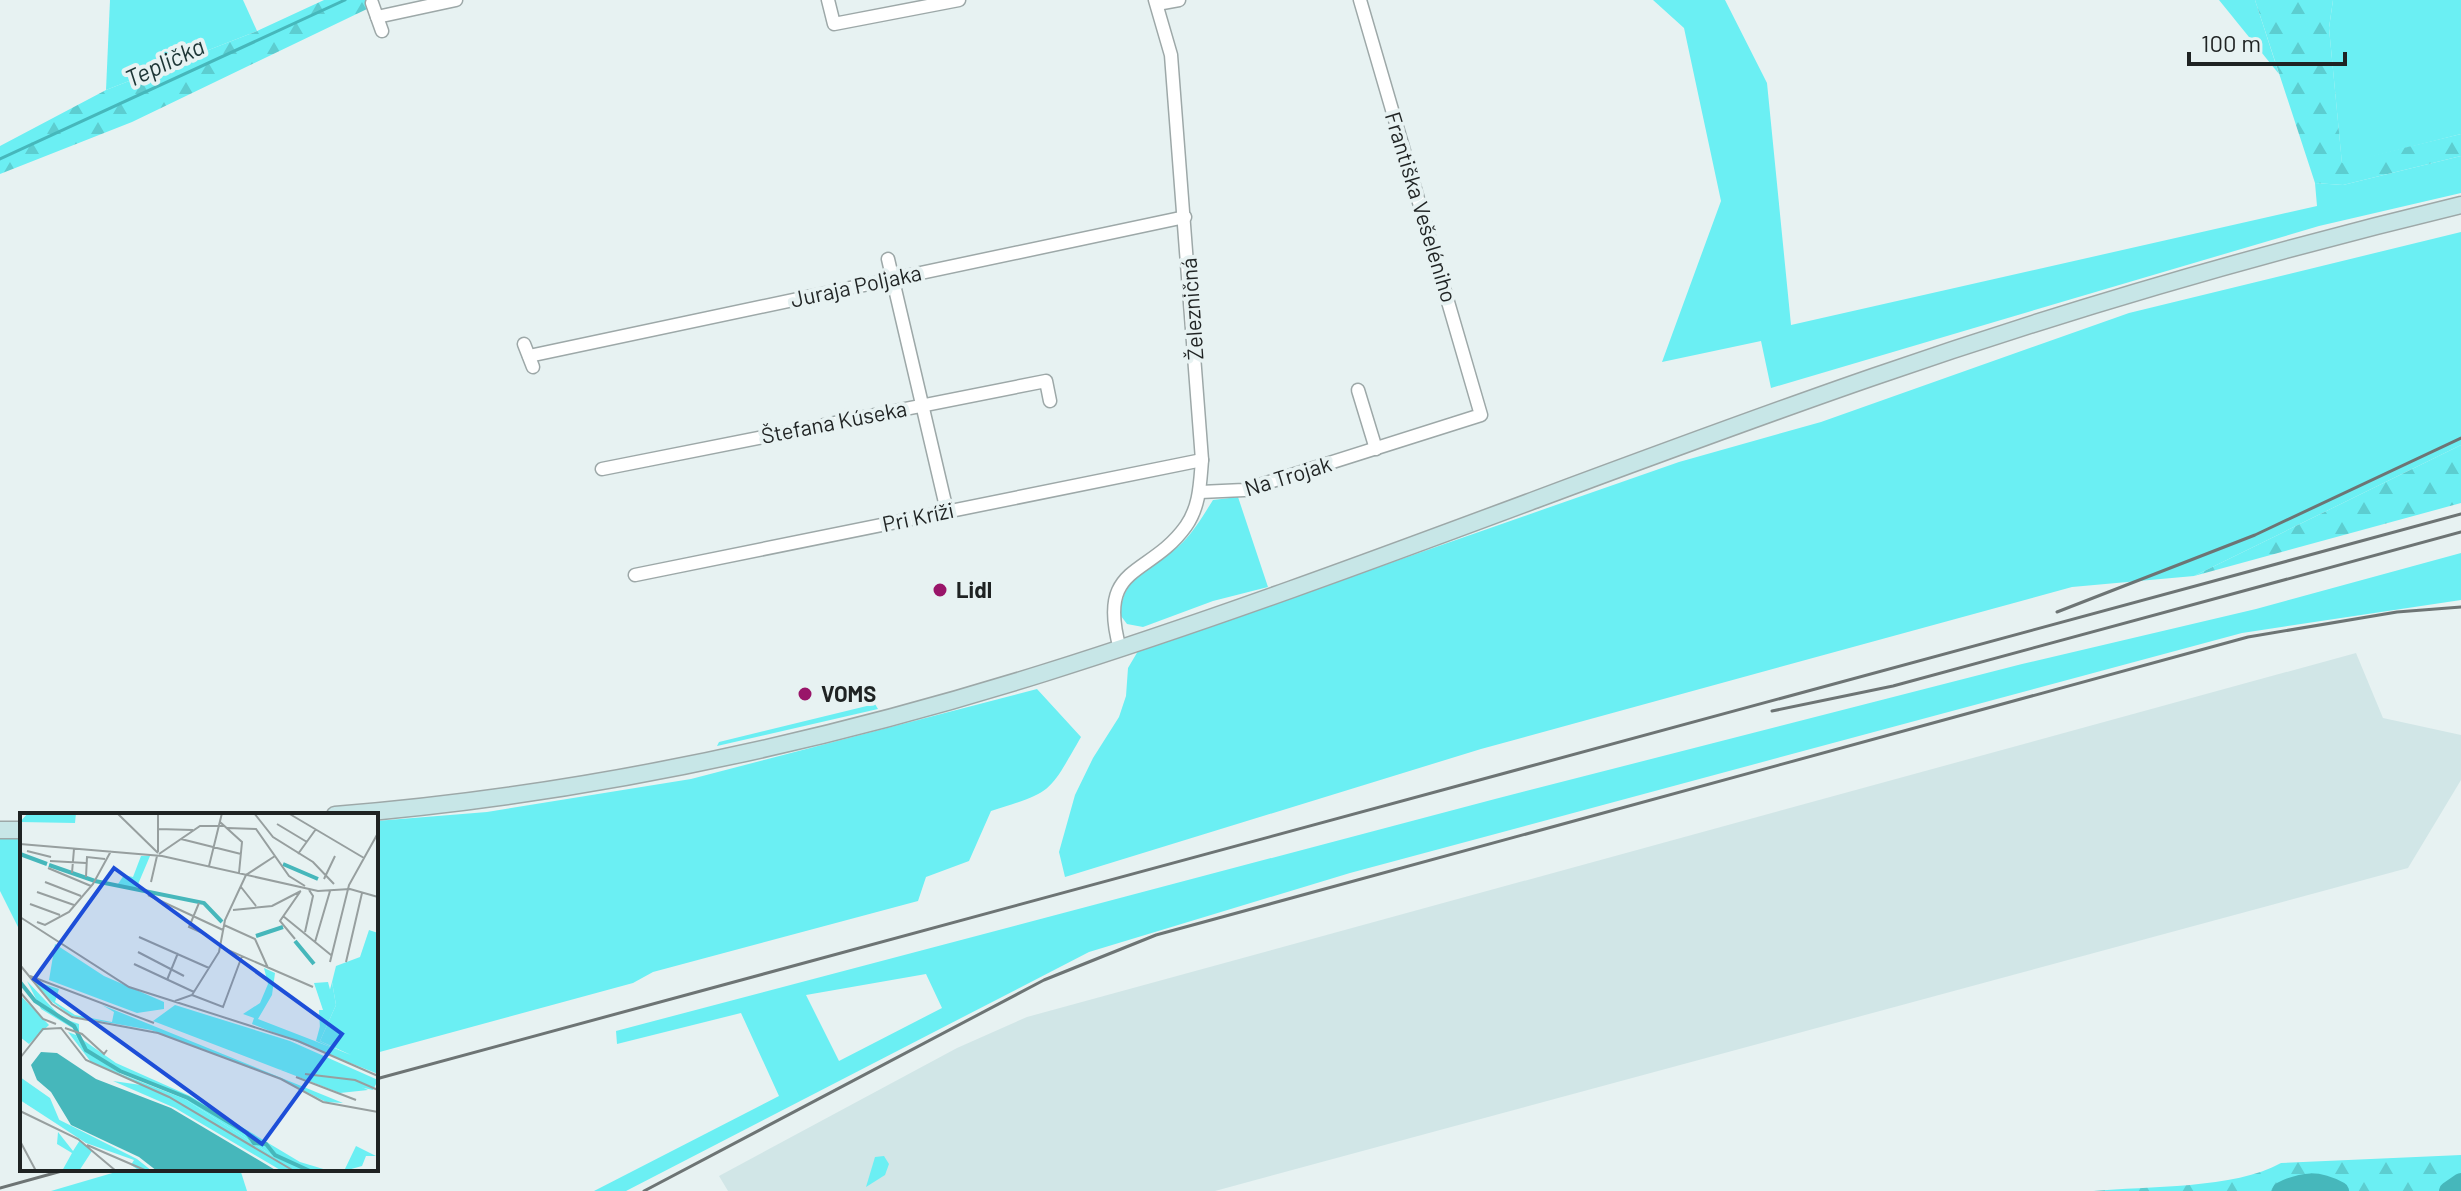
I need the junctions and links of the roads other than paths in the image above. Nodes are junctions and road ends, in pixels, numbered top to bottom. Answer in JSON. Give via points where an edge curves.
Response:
{"nodes":[{"id":1,"x":456,"y":0,"type":"edge"},
{"id":2,"x":828,"y":0,"type":"edge"},
{"id":3,"x":959,"y":0,"type":"edge"},
{"id":4,"x":1179,"y":0,"type":"edge"},
{"id":5,"x":1360,"y":0,"type":"edge"},
{"id":6,"x":1156,"y":2,"type":"edge"},
{"id":7,"x":372,"y":3,"type":"dead end"},
{"id":8,"x":377,"y":17,"type":"junction"},
{"id":9,"x":382,"y":31,"type":"dead end"},
{"id":10,"x":2461,"y":205,"type":"edge"},
{"id":11,"x":1185,"y":217,"type":"junction"},
{"id":12,"x":888,"y":259,"type":"dead end"},
{"id":13,"x":892,"y":278,"type":"junction"},
{"id":14,"x":528,"y":356,"type":"dead end"},
{"id":15,"x":1358,"y":390,"type":"dead end"},
{"id":16,"x":1050,"y":401,"type":"dead end"},
{"id":17,"x":922,"y":405,"type":"junction"},
{"id":18,"x":1481,"y":415,"type":"joint"},
{"id":19,"x":1376,"y":449,"type":"junction"},
{"id":20,"x":1202,"y":460,"type":"junction"},
{"id":21,"x":602,"y":469,"type":"dead end"},
{"id":22,"x":1200,"y":492,"type":"junction"},
{"id":23,"x":947,"y":511,"type":"junction"},
{"id":24,"x":635,"y":575,"type":"dead end"},
{"id":25,"x":1120,"y":649,"type":"junction"},
{"id":26,"x":353,"y":813,"type":"edge"}],
"edges":[{"from":1,"to":8,"type":"street"},
{"from":2,"to":3,"type":"street","via":[[834,24]]},
{"from":4,"to":6,"type":"street"},
{"from":5,"to":18,"type":"street","name":"Františka Vešeléniho"},
{"from":6,"to":11,"type":"street","name":"Železničná","via":[[1171,55]]},
{"from":7,"to":8,"type":"street"},
{"from":8,"to":9,"type":"street"},
{"from":10,"to":25,"type":"main road","via":[[2189,276],[1974,343]]},
{"from":11,"to":13,"type":"street","name":"Juraja Poljaka"},
{"from":11,"to":20,"type":"street","name":"Železničná"},
{"from":12,"to":13,"type":"street"},
{"from":13,"to":14,"type":"street","name":"Juraja Poljaka"},
{"from":13,"to":17,"type":"street"},
{"from":15,"to":19,"type":"street"},
{"from":16,"to":17,"type":"street","name":"Štefana Kúseka","via":[[1046,381]]},
{"from":17,"to":21,"type":"street","name":"Štefana Kúseka"},
{"from":17,"to":23,"type":"street"},
{"from":18,"to":19,"type":"street","name":"Na Trojak"},
{"from":19,"to":22,"type":"street","name":"Na Trojak","via":[[1244,490]]},
{"from":20,"to":22,"type":"street","name":"Železničná"},
{"from":20,"to":23,"type":"street","name":"Pri Kríži"},
{"from":22,"to":25,"type":"street","name":"Železničná","via":[[1187,525],[1119,588],[1112,614]]},
{"from":23,"to":24,"type":"street","name":"Pri Kríži"},
{"from":25,"to":26,"type":"main road","via":[[973,694],[718,758],[498,797]]}]}
